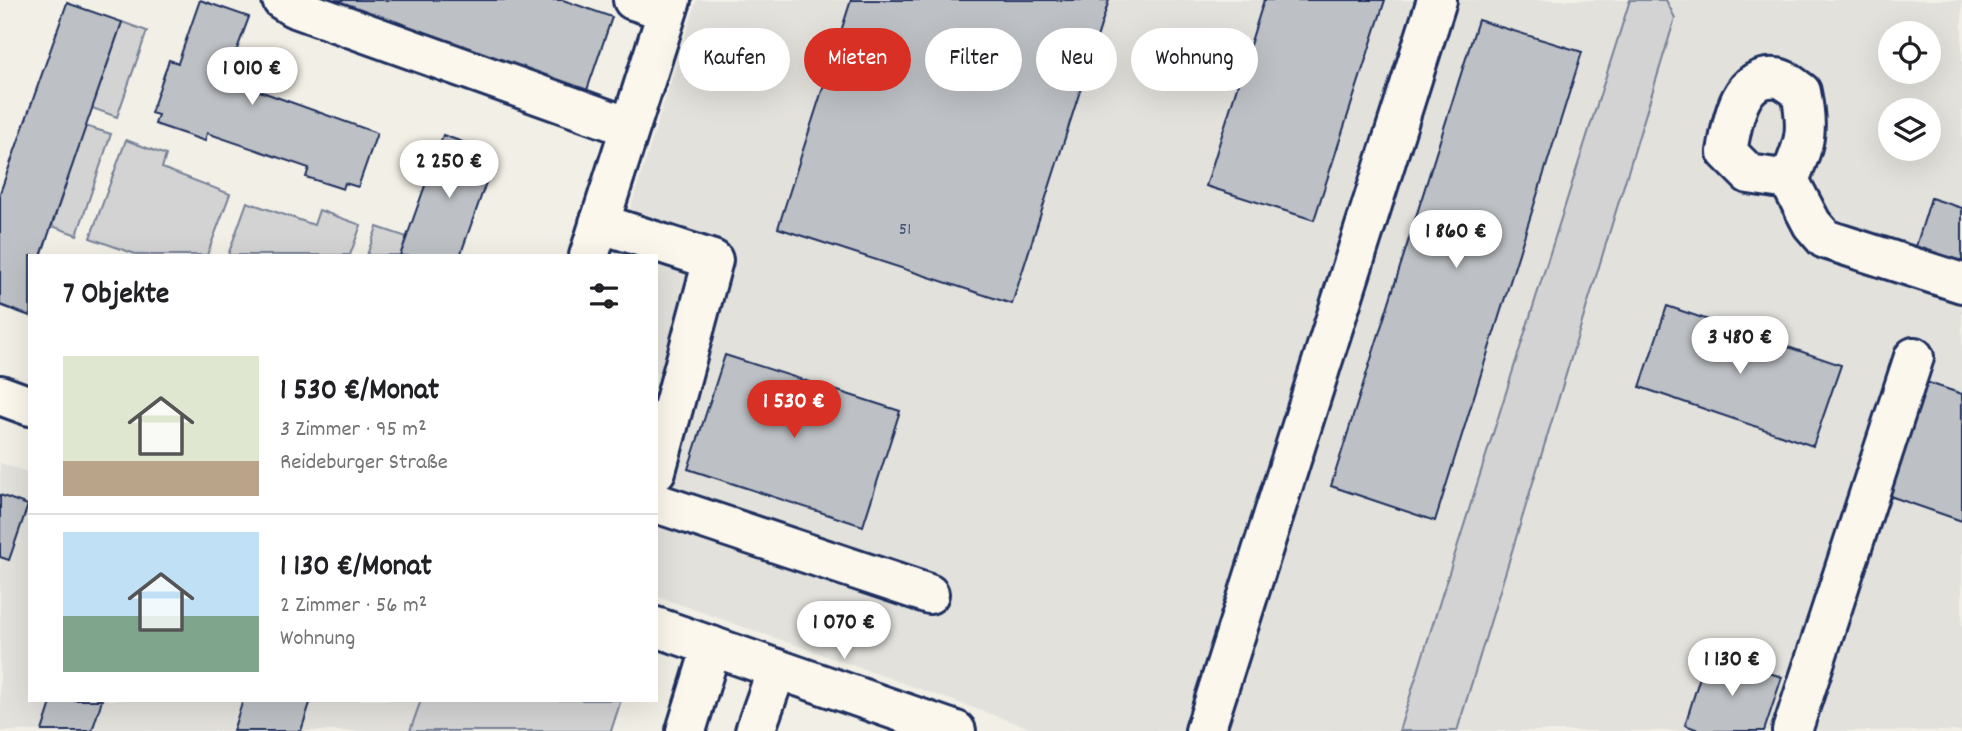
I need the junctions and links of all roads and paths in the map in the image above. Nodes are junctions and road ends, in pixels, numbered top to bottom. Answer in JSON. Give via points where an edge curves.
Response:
{"nodes":[{"id":1,"x":282,"y":0,"type":"edge"},
{"id":2,"x":1437,"y":0,"type":"edge"},
{"id":3,"x":657,"y":4,"type":"edge"},
{"id":4,"x":629,"y":127,"type":"junction"},
{"id":5,"x":1789,"y":180,"type":"dead end"},
{"id":6,"x":594,"y":239,"type":"edge"},
{"id":7,"x":1962,"y":283,"type":"edge"},
{"id":8,"x":1914,"y":357,"type":"dead end"},
{"id":9,"x":0,"y":395,"type":"edge"},
{"id":10,"x":28,"y":405,"type":"edge"},
{"id":11,"x":658,"y":464,"type":"edge"},
{"id":12,"x":658,"y":504,"type":"edge"},
{"id":13,"x":929,"y":594,"type":"dead end"},
{"id":14,"x":658,"y":628,"type":"edge"},
{"id":15,"x":712,"y":646,"type":"junction"},
{"id":16,"x":778,"y":669,"type":"junction"},
{"id":17,"x":686,"y":731,"type":"edge"},
{"id":18,"x":755,"y":731,"type":"edge"},
{"id":19,"x":956,"y":731,"type":"edge"},
{"id":20,"x":1205,"y":731,"type":"edge"},
{"id":21,"x":1792,"y":731,"type":"edge"}],
"edges":[{"from":1,"to":4,"type":"street"},
{"from":2,"to":20,"type":"street"},
{"from":3,"to":4,"type":"street"},
{"from":4,"to":6,"type":"street"},
{"from":5,"to":7,"type":"street","via":[[1825,239]]},
{"from":6,"to":11,"type":"street","via":[[713,260]]},
{"from":8,"to":21,"type":"street"},
{"from":9,"to":10,"type":"street"},
{"from":12,"to":13,"type":"street"},
{"from":14,"to":15,"type":"street"},
{"from":15,"to":16,"type":"street"},
{"from":15,"to":17,"type":"street"},
{"from":16,"to":18,"type":"street"},
{"from":16,"to":19,"type":"street"}]}
